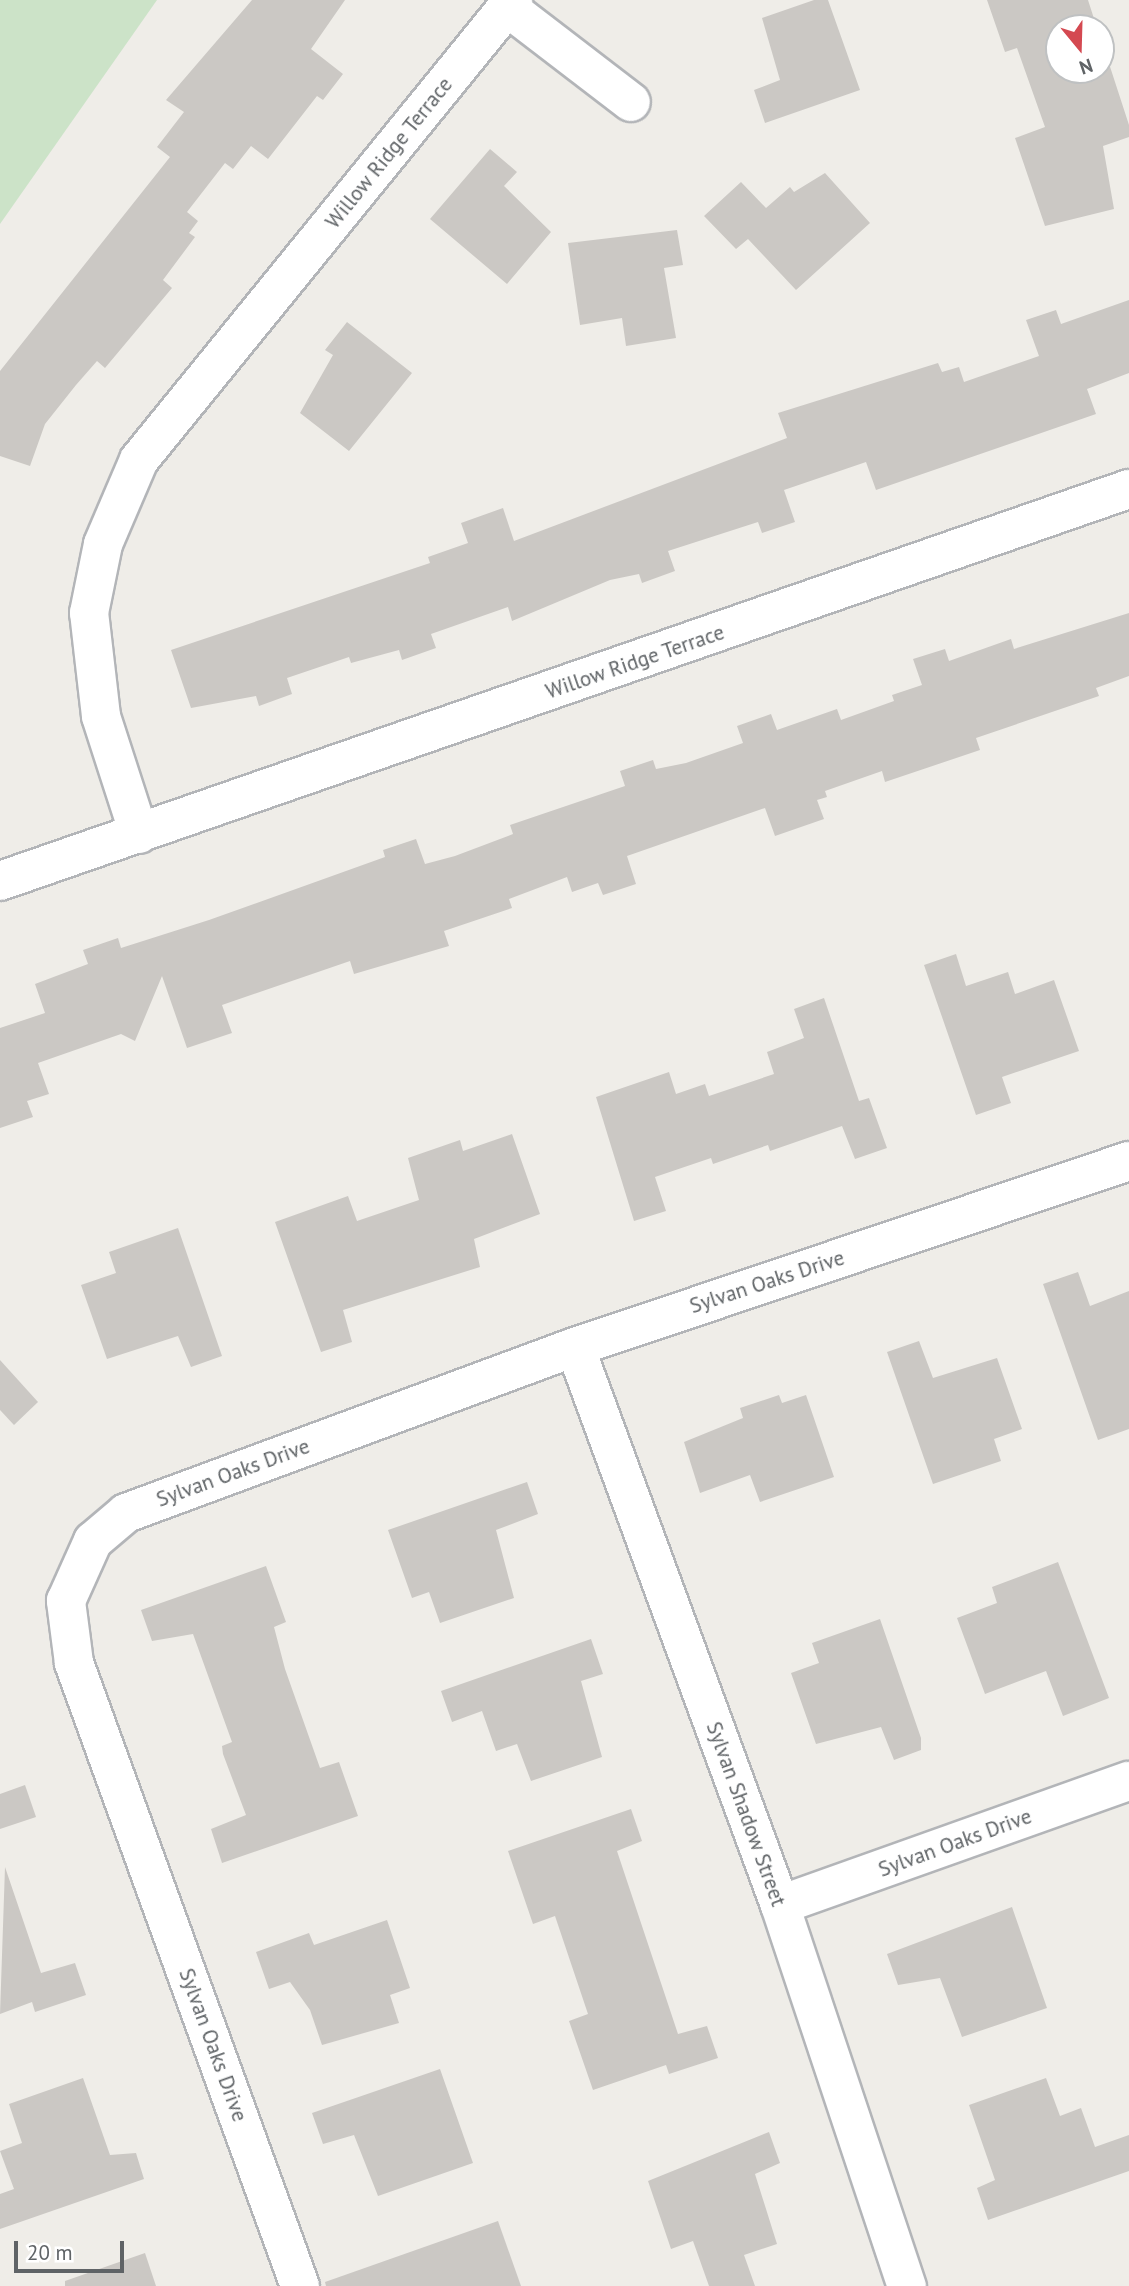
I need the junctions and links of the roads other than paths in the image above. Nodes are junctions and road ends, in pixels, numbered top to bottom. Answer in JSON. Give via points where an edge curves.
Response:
{"nodes":[{"id":1,"x":510,"y":3,"type":"edge"},
{"id":2,"x":631,"y":102,"type":"dead end"},
{"id":3,"x":1129,"y":489,"type":"edge"},
{"id":4,"x":139,"y":834,"type":"junction"},
{"id":5,"x":0,"y":881,"type":"edge"},
{"id":6,"x":1129,"y":1161,"type":"edge"},
{"id":7,"x":575,"y":1346,"type":"junction"},
{"id":8,"x":1129,"y":1781,"type":"edge"},
{"id":9,"x":780,"y":1905,"type":"junction"},
{"id":10,"x":300,"y":2286,"type":"edge"},
{"id":11,"x":907,"y":2286,"type":"edge"}],
"edges":[{"from":1,"to":2,"type":"street"},
{"from":1,"to":4,"type":"street","name":"Willow Ridge Terrace","via":[[139,460],[103,544],[89,613],[101,716]]},
{"from":3,"to":4,"type":"street","name":"Willow Ridge Terrace"},
{"from":4,"to":5,"type":"street","name":"Willow Ridge Terrace"},
{"from":6,"to":7,"type":"street","name":"Sylvan Oaks Drive"},
{"from":7,"to":9,"type":"street","name":"Sylvan Shadow Street"},
{"from":7,"to":10,"type":"street","name":"Sylvan Oaks Drive","via":[[125,1513],[93,1541],[66,1601],[74,1663]]},
{"from":8,"to":9,"type":"street","name":"Sylvan Oaks Drive"},
{"from":9,"to":11,"type":"street","name":"Sylvan Shadow Street"}]}
